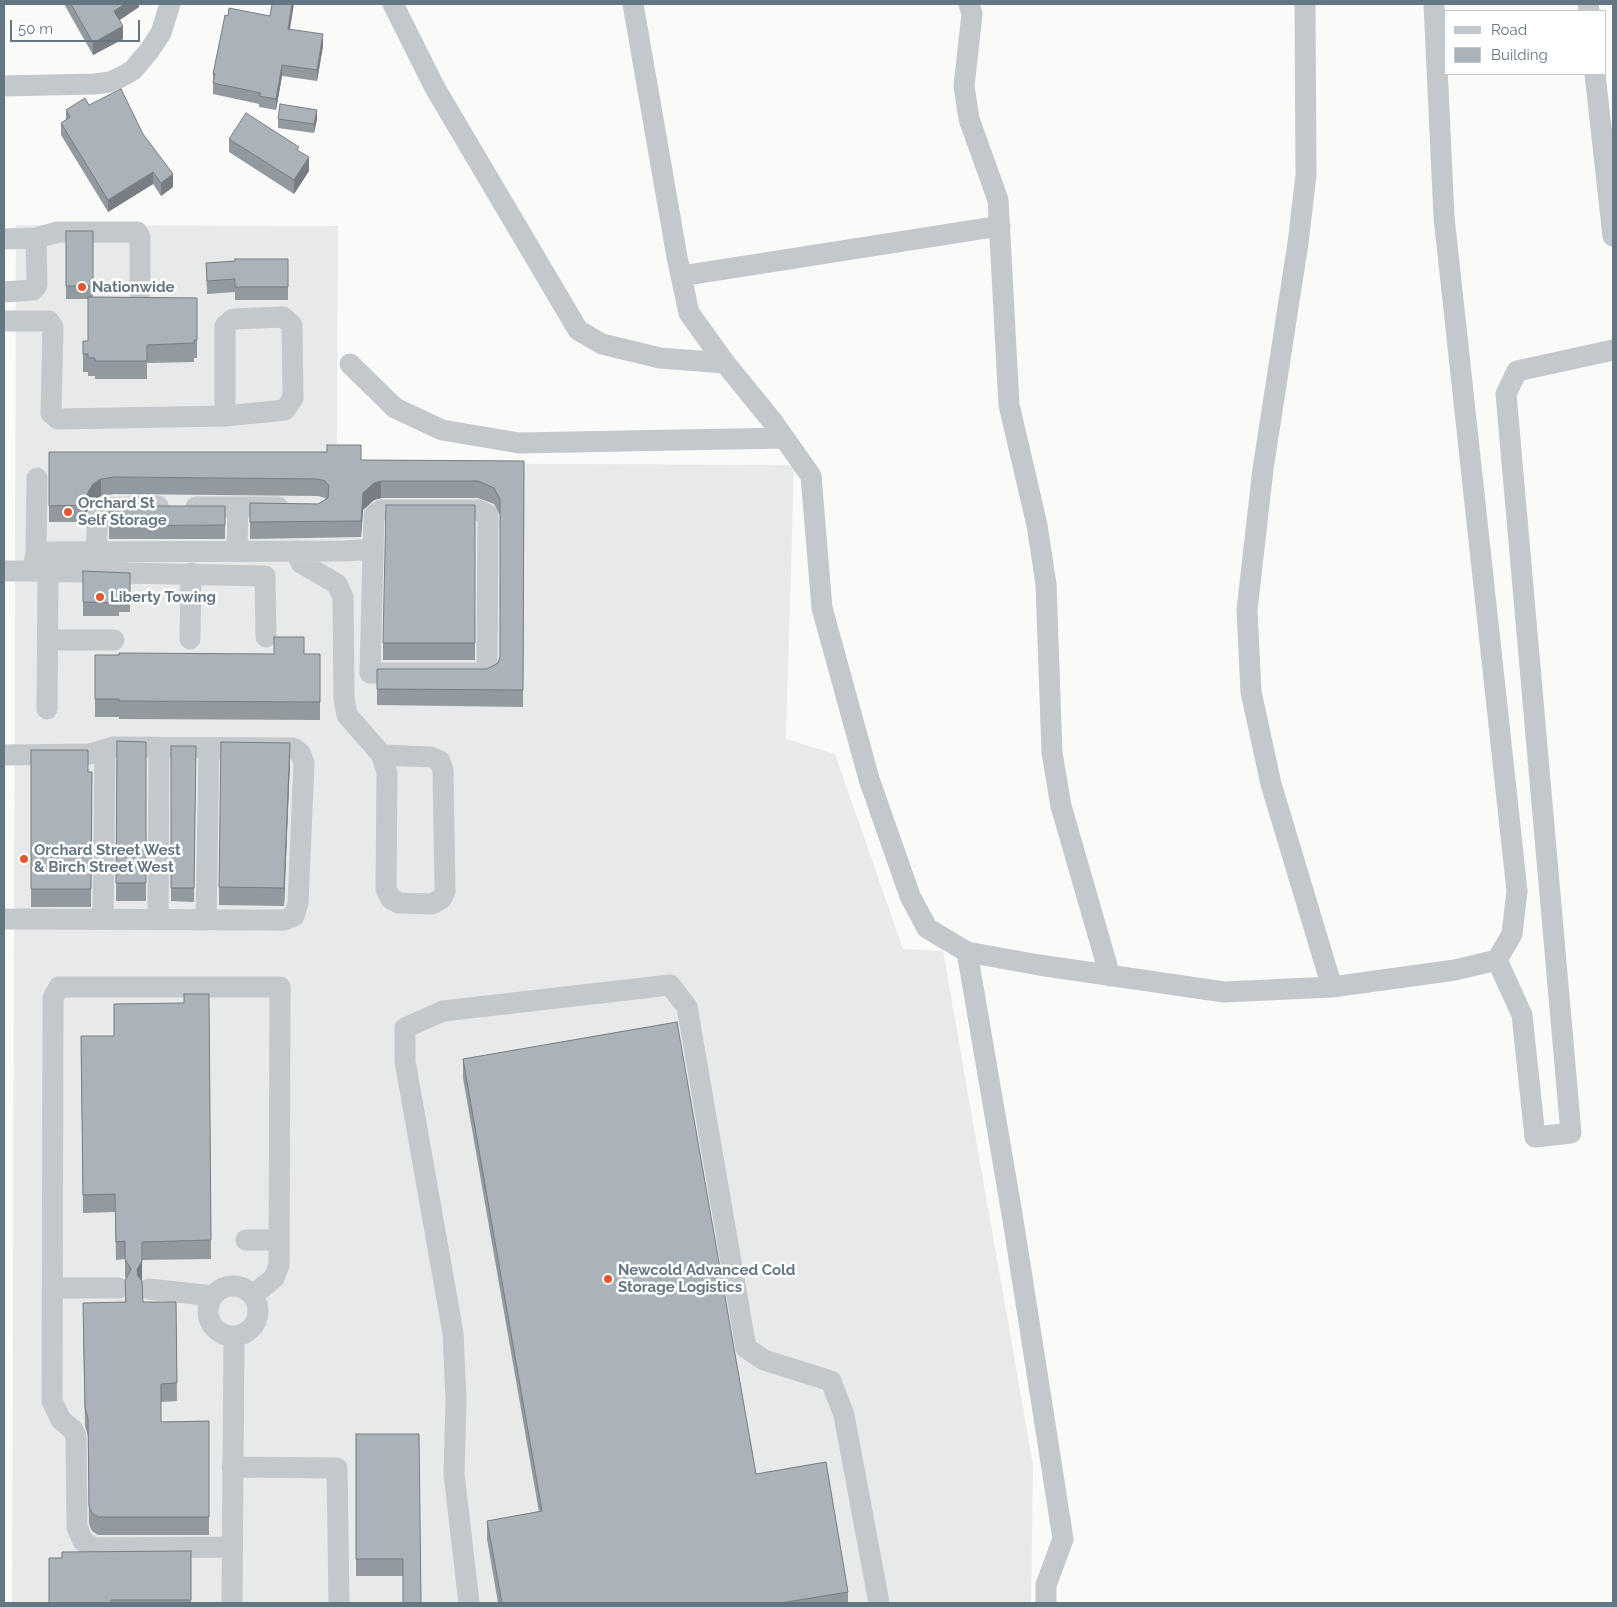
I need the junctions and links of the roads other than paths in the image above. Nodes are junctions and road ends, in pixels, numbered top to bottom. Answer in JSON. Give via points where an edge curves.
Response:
{"nodes":[{"id":1,"x":170,"y":4,"type":"edge"},
{"id":2,"x":393,"y":4,"type":"edge"},
{"id":3,"x":633,"y":4,"type":"edge"},
{"id":4,"x":969,"y":4,"type":"edge"},
{"id":5,"x":1305,"y":4,"type":"edge"},
{"id":6,"x":1434,"y":4,"type":"edge"},
{"id":7,"x":1596,"y":75,"type":"edge"},
{"id":8,"x":4,"y":86,"type":"edge"},
{"id":9,"x":1000,"y":226,"type":"junction"},
{"id":10,"x":1613,"y":236,"type":"edge"},
{"id":11,"x":36,"y":238,"type":"junction"},
{"id":12,"x":4,"y":239,"type":"edge"},
{"id":13,"x":681,"y":276,"type":"junction"},
{"id":14,"x":4,"y":292,"type":"edge"},
{"id":15,"x":140,"y":292,"type":"dead end"},
{"id":16,"x":4,"y":321,"type":"edge"},
{"id":17,"x":1613,"y":350,"type":"edge"},
{"id":18,"x":725,"y":363,"type":"junction"},
{"id":19,"x":350,"y":364,"type":"dead end"},
{"id":20,"x":226,"y":416,"type":"junction"},
{"id":21,"x":784,"y":438,"type":"junction"},
{"id":22,"x":37,"y":478,"type":"dead end"},
{"id":23,"x":238,"y":507,"type":"junction"},
{"id":24,"x":298,"y":508,"type":"edge"},
{"id":25,"x":373,"y":550,"type":"junction"},
{"id":26,"x":96,"y":551,"type":"junction"},
{"id":27,"x":236,"y":551,"type":"junction"},
{"id":28,"x":296,"y":552,"type":"junction"},
{"id":29,"x":39,"y":565,"type":"junction"},
{"id":30,"x":4,"y":571,"type":"edge"},
{"id":31,"x":191,"y":573,"type":"junction"},
{"id":32,"x":266,"y":637,"type":"dead end"},
{"id":33,"x":190,"y":639,"type":"dead end"},
{"id":34,"x":48,"y":640,"type":"junction"},
{"id":35,"x":114,"y":640,"type":"dead end"},
{"id":36,"x":47,"y":709,"type":"dead end"},
{"id":37,"x":159,"y":747,"type":"junction"},
{"id":38,"x":209,"y":748,"type":"junction"},
{"id":39,"x":105,"y":750,"type":"junction"},
{"id":40,"x":4,"y":755,"type":"edge"},
{"id":41,"x":382,"y":755,"type":"junction"},
{"id":42,"x":4,"y":919,"type":"edge"},
{"id":43,"x":103,"y":919,"type":"junction"},
{"id":44,"x":158,"y":920,"type":"junction"},
{"id":45,"x":206,"y":920,"type":"junction"},
{"id":46,"x":967,"y":952,"type":"junction"},
{"id":47,"x":1497,"y":960,"type":"junction"},
{"id":48,"x":1110,"y":976,"type":"junction"},
{"id":49,"x":1332,"y":987,"type":"junction"},
{"id":50,"x":246,"y":1240,"type":"dead end"},
{"id":51,"x":278,"y":1240,"type":"junction"},
{"id":52,"x":53,"y":1288,"type":"junction"},
{"id":53,"x":119,"y":1288,"type":"dead end"},
{"id":54,"x":149,"y":1289,"type":"dead end"},
{"id":55,"x":253,"y":1295,"type":"junction"},
{"id":56,"x":213,"y":1296,"type":"junction"},
{"id":57,"x":234,"y":1337,"type":"junction"},
{"id":58,"x":232,"y":1467,"type":"junction"},
{"id":59,"x":232,"y":1547,"type":"junction"},
{"id":60,"x":232,"y":1603,"type":"edge"},
{"id":61,"x":339,"y":1603,"type":"edge"},
{"id":62,"x":470,"y":1603,"type":"edge"},
{"id":63,"x":879,"y":1603,"type":"edge"},
{"id":64,"x":1046,"y":1603,"type":"edge"}],
"edges":[{"from":1,"to":8,"type":"street","via":[[161,33],[149,51],[133,70],[121,77],[94,84]]},
{"from":2,"to":18,"type":"street","via":[[435,88],[578,330],[602,344],[660,358]]},
{"from":3,"to":13,"type":"street"},
{"from":4,"to":9,"type":"street","via":[[972,14],[964,86],[969,119],[998,200]]},
{"from":5,"to":49,"type":"street","via":[[1306,175],[1263,469],[1247,610],[1251,692],[1267,765]]},
{"from":6,"to":47,"type":"street","via":[[1444,217],[1517,891],[1512,934]]},
{"from":7,"to":10,"type":"street"},
{"from":9,"to":13,"type":"street"},
{"from":9,"to":48,"type":"street","via":[[1009,405],[1037,525],[1046,584],[1052,753],[1061,806]]},
{"from":11,"to":12,"type":"street"},
{"from":11,"to":14,"type":"street","via":[[37,285],[33,290]]},
{"from":11,"to":15,"type":"street","via":[[58,232],[137,232],[140,236]]},
{"from":13,"to":18,"type":"street","via":[[688,313]]},
{"from":16,"to":20,"type":"street","via":[[49,321],[53,327],[51,414],[58,419]]},
{"from":17,"to":47,"type":"street","via":[[1517,371],[1506,394],[1570,1133],[1536,1137],[1522,1016]]},
{"from":18,"to":21,"type":"street"},
{"from":19,"to":21,"type":"street","via":[[395,408],[442,430],[519,443]]},
{"from":20,"to":20,"type":"street","via":[[226,326],[233,319],[283,317],[292,325],[292,398],[285,410]]},
{"from":21,"to":46,"type":"street","via":[[811,476],[822,608],[870,779],[910,896],[927,928]]},
{"from":22,"to":29,"type":"street"},
{"from":23,"to":24,"type":"street"},
{"from":23,"to":26,"type":"street","via":[[103,508],[98,515]]},
{"from":23,"to":27,"type":"street"},
{"from":25,"to":25,"type":"street","via":[[370,673],[487,673],[488,515],[478,510],[381,510],[374,515]]},
{"from":25,"to":28,"type":"street"},
{"from":26,"to":27,"type":"street"},
{"from":26,"to":29,"type":"street"},
{"from":27,"to":28,"type":"street"},
{"from":28,"to":41,"type":"street","via":[[301,563],[337,584],[343,597],[347,715]]},
{"from":29,"to":30,"type":"street"},
{"from":29,"to":31,"type":"street"},
{"from":29,"to":34,"type":"street"},
{"from":31,"to":32,"type":"street","via":[[265,576]]},
{"from":31,"to":33,"type":"street"},
{"from":34,"to":35,"type":"street"},
{"from":34,"to":36,"type":"street"},
{"from":37,"to":38,"type":"street"},
{"from":37,"to":39,"type":"street","via":[[113,747]]},
{"from":37,"to":44,"type":"street"},
{"from":38,"to":45,"type":"street"},
{"from":38,"to":45,"type":"street","via":[[293,748],[300,753],[304,763],[298,903],[294,916],[284,920]]},
{"from":39,"to":40,"type":"street","via":[[90,754]]},
{"from":39,"to":43,"type":"street"},
{"from":41,"to":41,"type":"street","via":[[387,773],[386,889],[390,899],[399,903],[432,904],[445,892],[443,771],[440,761],[431,757]]},
{"from":42,"to":43,"type":"street"},
{"from":43,"to":44,"type":"street"},
{"from":44,"to":45,"type":"street"},
{"from":46,"to":48,"type":"street"},
{"from":46,"to":64,"type":"street","via":[[1015,1230],[1063,1539],[1046,1585]]},
{"from":47,"to":49,"type":"street","via":[[1455,970]]},
{"from":48,"to":49,"type":"street","via":[[1224,992]]},
{"from":50,"to":51,"type":"street"},
{"from":51,"to":52,"type":"street","via":[[280,987],[59,987],[53,998]]},
{"from":51,"to":55,"type":"street","via":[[279,1265],[274,1278]]},
{"from":52,"to":53,"type":"street"},
{"from":52,"to":59,"type":"street","via":[[52,1402],[61,1420],[76,1436],[77,1527],[83,1541],[94,1548]]},
{"from":54,"to":56,"type":"street"},
{"from":55,"to":56,"type":"street","via":[[248,1290],[233,1286]]},
{"from":55,"to":57,"type":"street","via":[[259,1308],[257,1322],[247,1333]]},
{"from":56,"to":57,"type":"street","via":[[208,1311],[212,1326],[218,1332]]},
{"from":57,"to":58,"type":"street"},
{"from":58,"to":59,"type":"street"},
{"from":58,"to":61,"type":"street","via":[[337,1468]]},
{"from":59,"to":60,"type":"street"},
{"from":62,"to":63,"type":"street","via":[[454,1474],[456,1398],[453,1333],[406,1061],[406,1028],[443,1010],[670,984],[687,1007],[746,1348],[764,1360],[830,1381],[844,1415]]}]}
